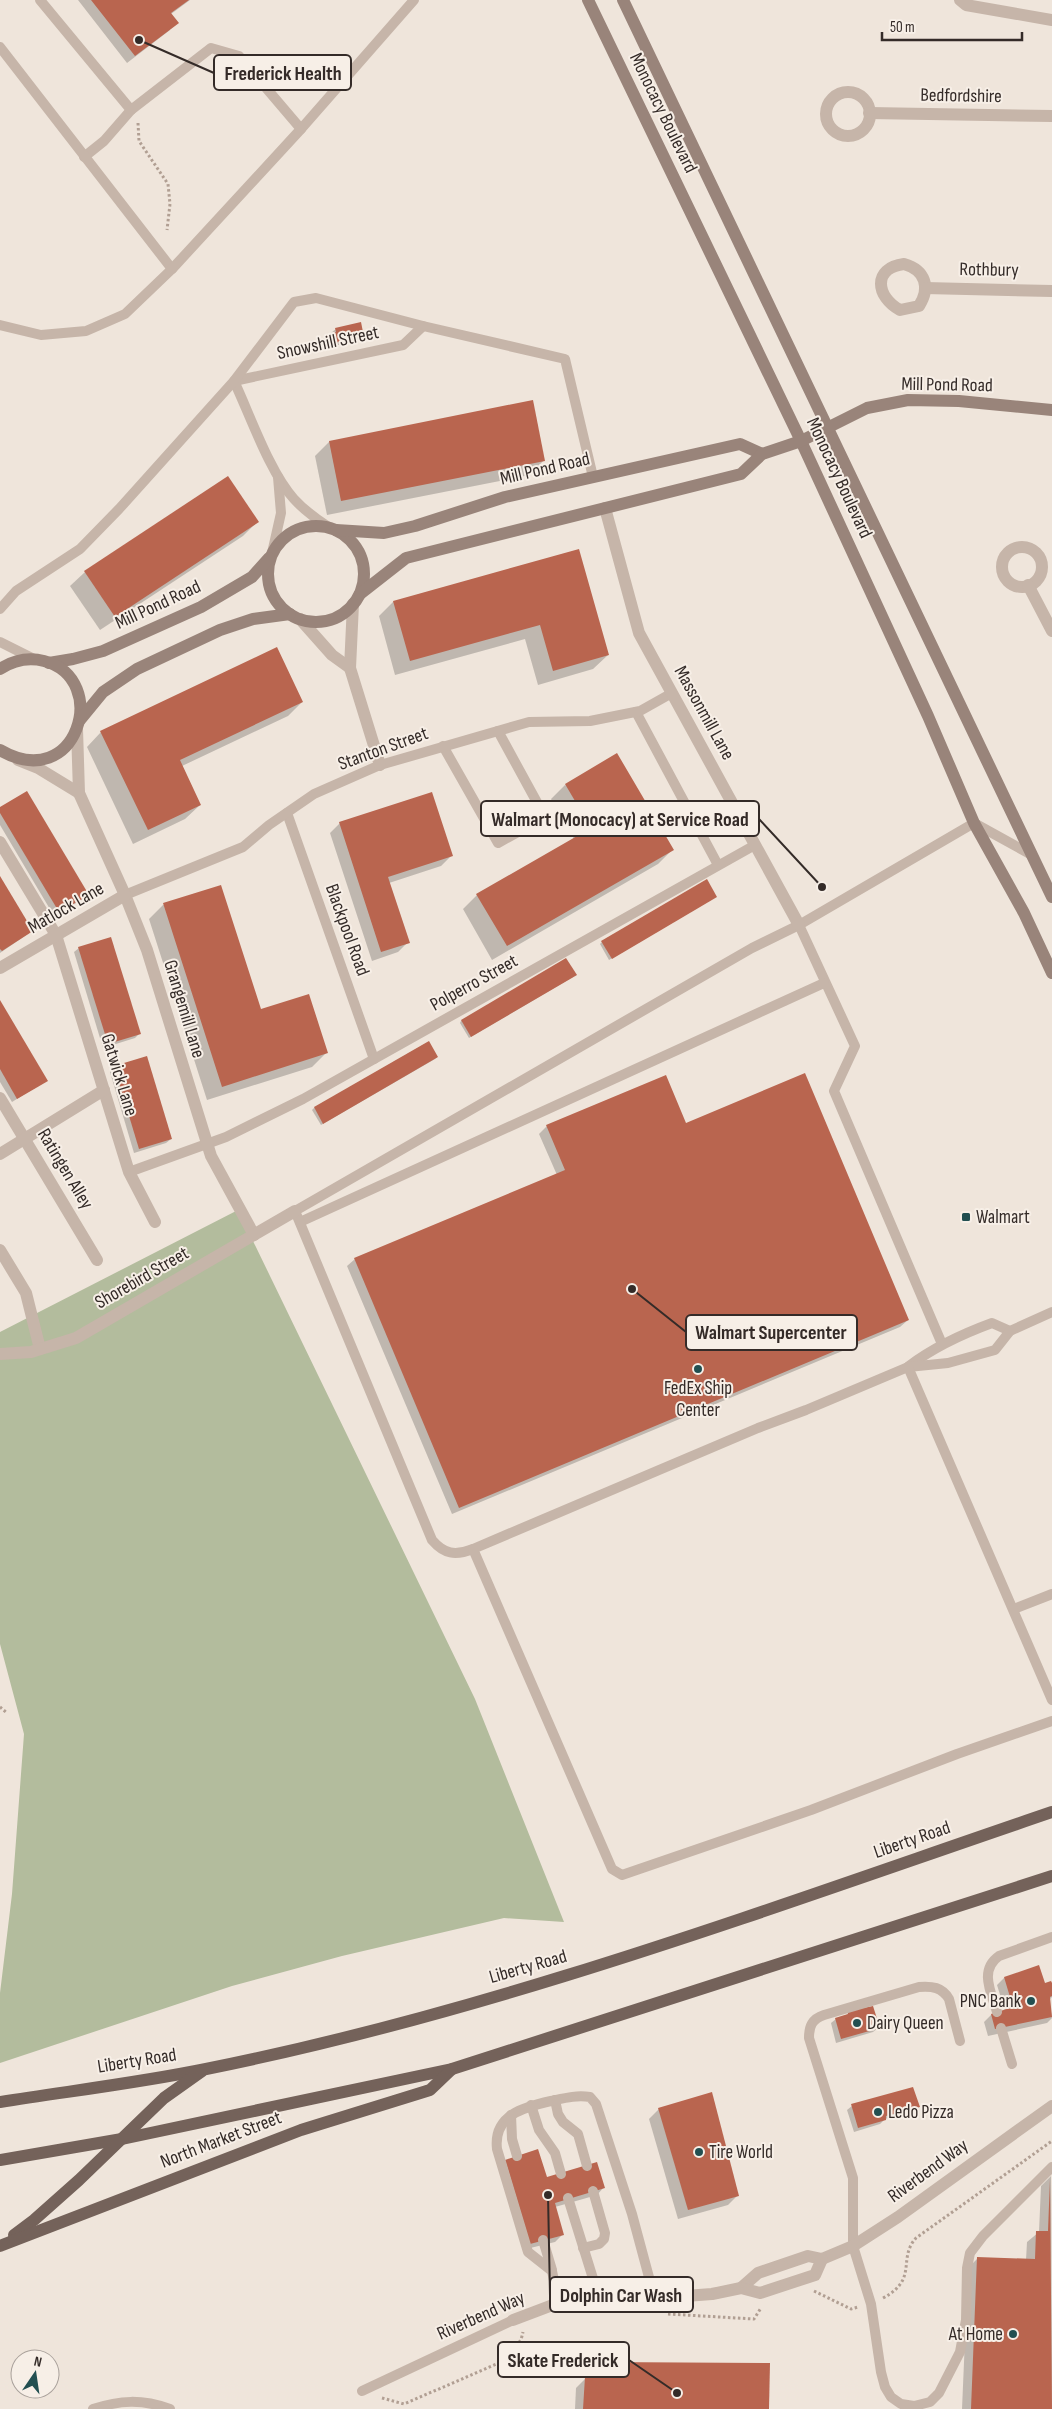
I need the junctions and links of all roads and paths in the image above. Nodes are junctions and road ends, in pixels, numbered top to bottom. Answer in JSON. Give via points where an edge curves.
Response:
{"nodes":[{"id":1,"x":40,"y":0,"type":"edge"},
{"id":2,"x":414,"y":0,"type":"edge"},
{"id":3,"x":588,"y":0,"type":"edge"},
{"id":4,"x":623,"y":0,"type":"edge"},
{"id":5,"x":960,"y":0,"type":"edge"},
{"id":6,"x":1052,"y":20,"type":"edge"},
{"id":7,"x":0,"y":47,"type":"edge"},
{"id":8,"x":131,"y":110,"type":"junction"},
{"id":9,"x":869,"y":113,"type":"dead end"},
{"id":10,"x":1052,"y":116,"type":"edge"},
{"id":11,"x":301,"y":129,"type":"junction"},
{"id":12,"x":84,"y":157,"type":"junction"},
{"id":13,"x":167,"y":230,"type":"dead end"},
{"id":14,"x":172,"y":269,"type":"junction"},
{"id":15,"x":925,"y":288,"type":"dead end"},
{"id":16,"x":1052,"y":291,"type":"edge"},
{"id":17,"x":0,"y":325,"type":"edge"},
{"id":18,"x":423,"y":326,"type":"junction"},
{"id":19,"x":234,"y":381,"type":"junction"},
{"id":20,"x":1052,"y":410,"type":"edge"},
{"id":21,"x":829,"y":428,"type":"junction"},
{"id":22,"x":801,"y":441,"type":"junction"},
{"id":23,"x":762,"y":454,"type":"junction"},
{"id":24,"x":278,"y":476,"type":"junction"},
{"id":25,"x":593,"y":476,"type":"junction"},
{"id":26,"x":605,"y":508,"type":"junction"},
{"id":27,"x":332,"y":528,"type":"junction"},
{"id":28,"x":271,"y":555,"type":"junction"},
{"id":29,"x":1028,"y":585,"type":"dead end"},
{"id":30,"x":357,"y":599,"type":"junction"},
{"id":31,"x":0,"y":609,"type":"edge"},
{"id":32,"x":295,"y":617,"type":"junction"},
{"id":33,"x":1052,"y":632,"type":"edge"},
{"id":34,"x":0,"y":642,"type":"edge"},
{"id":35,"x":35,"y":659,"type":"junction"},
{"id":36,"x":49,"y":662,"type":"junction"},
{"id":37,"x":350,"y":668,"type":"junction"},
{"id":38,"x":0,"y":669,"type":"edge"},
{"id":39,"x":672,"y":693,"type":"junction"},
{"id":40,"x":636,"y":712,"type":"junction"},
{"id":41,"x":78,"y":724,"type":"junction"},
{"id":42,"x":498,"y":731,"type":"junction"},
{"id":43,"x":443,"y":746,"type":"junction"},
{"id":44,"x":0,"y":750,"type":"edge"},
{"id":45,"x":15,"y":759,"type":"junction"},
{"id":46,"x":0,"y":762,"type":"edge"},
{"id":47,"x":380,"y":765,"type":"junction"},
{"id":48,"x":79,"y":793,"type":"junction"},
{"id":49,"x":286,"y":813,"type":"junction"},
{"id":50,"x":974,"y":823,"type":"junction"},
{"id":51,"x":0,"y":842,"type":"edge"},
{"id":52,"x":755,"y":845,"type":"junction"},
{"id":53,"x":1032,"y":855,"type":"junction"},
{"id":54,"x":718,"y":865,"type":"junction"},
{"id":55,"x":125,"y":895,"type":"junction"},
{"id":56,"x":1052,"y":898,"type":"edge"},
{"id":57,"x":799,"y":925,"type":"junction"},
{"id":58,"x":56,"y":935,"type":"junction"},
{"id":59,"x":0,"y":968,"type":"edge"},
{"id":60,"x":1052,"y":973,"type":"edge"},
{"id":61,"x":824,"y":983,"type":"junction"},
{"id":62,"x":374,"y":1059,"type":"junction"},
{"id":63,"x":104,"y":1090,"type":"junction"},
{"id":64,"x":0,"y":1098,"type":"edge"},
{"id":65,"x":25,"y":1139,"type":"junction"},
{"id":66,"x":207,"y":1145,"type":"junction"},
{"id":67,"x":0,"y":1154,"type":"edge"},
{"id":68,"x":129,"y":1172,"type":"junction"},
{"id":69,"x":298,"y":1216,"type":"junction"},
{"id":70,"x":156,"y":1222,"type":"dead end"},
{"id":71,"x":254,"y":1235,"type":"junction"},
{"id":72,"x":0,"y":1250,"type":"edge"},
{"id":73,"x":98,"y":1260,"type":"dead end"},
{"id":74,"x":1052,"y":1312,"type":"edge"},
{"id":75,"x":1010,"y":1330,"type":"junction"},
{"id":76,"x":942,"y":1344,"type":"junction"},
{"id":77,"x":40,"y":1349,"type":"junction"},
{"id":78,"x":0,"y":1354,"type":"edge"},
{"id":79,"x":908,"y":1367,"type":"junction"},
{"id":80,"x":473,"y":1549,"type":"junction"},
{"id":81,"x":1052,"y":1594,"type":"edge"},
{"id":82,"x":1014,"y":1609,"type":"junction"},
{"id":83,"x":1052,"y":1700,"type":"edge"},
{"id":84,"x":0,"y":1707,"type":"edge"},
{"id":85,"x":7,"y":1713,"type":"dead end"},
{"id":86,"x":1052,"y":1721,"type":"edge"},
{"id":87,"x":1052,"y":1812,"type":"edge"},
{"id":88,"x":1052,"y":1876,"type":"edge"},
{"id":89,"x":1052,"y":1937,"type":"edge"},
{"id":90,"x":997,"y":2012,"type":"dead end"},
{"id":91,"x":1001,"y":2028,"type":"dead end"},
{"id":92,"x":960,"y":2041,"type":"dead end"},
{"id":93,"x":1012,"y":2064,"type":"dead end"},
{"id":94,"x":206,"y":2069,"type":"junction"},
{"id":95,"x":452,"y":2069,"type":"junction"},
{"id":96,"x":555,"y":2100,"type":"junction"},
{"id":97,"x":0,"y":2102,"type":"edge"},
{"id":98,"x":531,"y":2105,"type":"junction"},
{"id":99,"x":1052,"y":2106,"type":"edge"},
{"id":100,"x":511,"y":2115,"type":"junction"},
{"id":101,"x":122,"y":2139,"type":"junction"},
{"id":102,"x":517,"y":2156,"type":"dead end"},
{"id":103,"x":0,"y":2160,"type":"edge"},
{"id":104,"x":587,"y":2166,"type":"dead end"},
{"id":105,"x":1052,"y":2167,"type":"edge"},
{"id":106,"x":561,"y":2174,"type":"dead end"},
{"id":107,"x":593,"y":2191,"type":"dead end"},
{"id":108,"x":568,"y":2198,"type":"dead end"},
{"id":109,"x":543,"y":2240,"type":"dead end"},
{"id":110,"x":0,"y":2245,"type":"edge"},
{"id":111,"x":853,"y":2246,"type":"junction"},
{"id":112,"x":583,"y":2248,"type":"junction"},
{"id":113,"x":822,"y":2259,"type":"junction"},
{"id":114,"x":552,"y":2271,"type":"junction"},
{"id":115,"x":741,"y":2288,"type":"junction"},
{"id":116,"x":651,"y":2299,"type":"junction"},
{"id":117,"x":600,"y":2301,"type":"junction"},
{"id":118,"x":559,"y":2304,"type":"junction"},
{"id":119,"x":513,"y":2320,"type":"joint"},
{"id":120,"x":362,"y":2392,"type":"dead end"},
{"id":121,"x":900,"y":2406,"type":"edge"},
{"id":122,"x":93,"y":2409,"type":"edge"},
{"id":123,"x":170,"y":2409,"type":"edge"}],
"edges":[{"from":1,"to":8,"type":"lane"},
{"from":2,"to":11,"type":"lane"},
{"from":3,"to":22,"type":"street","name":"Monocacy Boulevard"},
{"from":4,"to":21,"type":"street","name":"Monocacy Boulevard"},
{"from":5,"to":6,"type":"street","via":[[966,5]]},
{"from":7,"to":12,"type":"lane"},
{"from":8,"to":11,"type":"lane","via":[[211,48],[239,56]]},
{"from":8,"to":12,"type":"lane"},
{"from":8,"to":13,"type":"path","via":[[140,128],[139,141],[168,184]]},
{"from":9,"to":10,"type":"street","name":"Bedfordshire"},
{"from":11,"to":14,"type":"lane"},
{"from":12,"to":14,"type":"lane"},
{"from":14,"to":17,"type":"lane","via":[[125,314],[86,331],[41,335]]},
{"from":15,"to":16,"type":"street","name":"Rothbury"},
{"from":18,"to":19,"type":"lane","name":"Snowshill Street","via":[[403,345]]},
{"from":18,"to":19,"type":"lane","via":[[316,298],[294,302]]},
{"from":18,"to":25,"type":"lane","via":[[564,359]]},
{"from":19,"to":24,"type":"lane"},
{"from":19,"to":31,"type":"lane","via":[[80,548],[16,591]]},
{"from":20,"to":21,"type":"street","name":"Mill Pond Road","via":[[959,401],[908,400],[867,408]]},
{"from":21,"to":22,"type":"street","name":"Mill Pond Road"},
{"from":21,"to":53,"type":"street","name":"Monocacy Boulevard"},
{"from":22,"to":23,"type":"street","name":"Mill Pond Road"},
{"from":22,"to":50,"type":"street","name":"Monocacy Boulevard"},
{"from":23,"to":25,"type":"street","name":"Mill Pond Road","via":[[740,444]]},
{"from":23,"to":26,"type":"street","name":"Mill Pond Road","via":[[741,474]]},
{"from":24,"to":27,"type":"lane","via":[[308,513]]},
{"from":24,"to":28,"type":"lane","via":[[281,513]]},
{"from":25,"to":27,"type":"street","name":"Mill Pond Road","via":[[505,497],[384,533]]},
{"from":26,"to":30,"type":"street","name":"Mill Pond Road","via":[[406,558]]},
{"from":26,"to":39,"type":"street","name":"Massonmill Lane","via":[[639,633]]},
{"from":27,"to":28,"type":"street","name":"Mill Pond Road","via":[[308,526],[295,530],[283,537]]},
{"from":27,"to":30,"type":"street","via":[[349,538],[363,564],[364,580]]},
{"from":28,"to":32,"type":"street","via":[[267,574],[269,588],[275,600]]},
{"from":28,"to":36,"type":"street","name":"Mill Pond Road","via":[[252,577],[201,607],[141,636],[102,651]]},
{"from":29,"to":33,"type":"street"},
{"from":30,"to":32,"type":"street","name":"Mill Pond Road","via":[[340,616],[326,621],[310,622]]},
{"from":30,"to":37,"type":"street"},
{"from":32,"to":37,"type":"street","via":[[332,655]]},
{"from":32,"to":41,"type":"street","name":"Mill Pond Road","via":[[253,620],[220,630],[137,669],[103,692]]},
{"from":34,"to":35,"type":"lane"},
{"from":35,"to":36,"type":"street","name":"Mill Pond Road"},
{"from":35,"to":38,"type":"street","name":"Mill Pond Road","via":[[21,659]]},
{"from":36,"to":41,"type":"street","name":"Mill Pond Road","via":[[71,680],[78,692],[81,706]]},
{"from":37,"to":47,"type":"street"},
{"from":39,"to":40,"type":"lane","name":"Stanton Street"},
{"from":39,"to":52,"type":"street","name":"Massonmill Lane"},
{"from":40,"to":42,"type":"lane","name":"Stanton Street","via":[[590,721],[530,722]]},
{"from":40,"to":54,"type":"lane"},
{"from":41,"to":45,"type":"street","name":"Mill Pond Road","via":[[67,745],[56,754],[29,761]]},
{"from":41,"to":48,"type":"street"},
{"from":42,"to":43,"type":"lane","name":"Stanton Street"},
{"from":42,"to":43,"type":"lane","via":[[545,817],[498,843]]},
{"from":43,"to":47,"type":"lane","name":"Stanton Street"},
{"from":44,"to":45,"type":"street","name":"Mill Pond Road"},
{"from":45,"to":46,"type":"street","name":"Mill Pond Road"},
{"from":45,"to":48,"type":"street","via":[[38,768]]},
{"from":47,"to":49,"type":"lane","name":"Stanton Street","via":[[314,794]]},
{"from":48,"to":55,"type":"street","name":"Grangemill Lane"},
{"from":49,"to":55,"type":"lane","name":"Stanton Street","via":[[243,847]]},
{"from":49,"to":62,"type":"lane","name":"Blackpool Road"},
{"from":50,"to":53,"type":"lane"},
{"from":50,"to":57,"type":"lane"},
{"from":50,"to":60,"type":"street","name":"Monocacy Boulevard"},
{"from":51,"to":58,"type":"street","name":"Gatwick Lane"},
{"from":52,"to":54,"type":"lane","name":"Polperro Street"},
{"from":52,"to":57,"type":"street","name":"Massonmill Lane"},
{"from":53,"to":56,"type":"street","name":"Monocacy Boulevard"},
{"from":54,"to":62,"type":"lane","name":"Polperro Street"},
{"from":55,"to":58,"type":"street","name":"Matlock Lane"},
{"from":55,"to":66,"type":"street","name":"Grangemill Lane","via":[[147,950]]},
{"from":57,"to":61,"type":"lane"},
{"from":57,"to":69,"type":"lane","via":[[752,948]]},
{"from":58,"to":59,"type":"street","name":"Matlock Lane"},
{"from":58,"to":63,"type":"street","name":"Gatwick Lane"},
{"from":61,"to":69,"type":"lane"},
{"from":61,"to":76,"type":"lane","via":[[856,1046],[834,1091]]},
{"from":62,"to":66,"type":"lane","name":"Polperro Street","via":[[289,1106]]},
{"from":63,"to":65,"type":"street"},
{"from":63,"to":68,"type":"street","name":"Gatwick Lane"},
{"from":64,"to":65,"type":"street","name":"Ratingen Alley"},
{"from":65,"to":67,"type":"street"},
{"from":65,"to":73,"type":"street","name":"Ratingen Alley"},
{"from":66,"to":68,"type":"lane","name":"Polperro Street"},
{"from":66,"to":71,"type":"street","name":"Grangemill Lane"},
{"from":68,"to":70,"type":"street","name":"Gatwick Lane"},
{"from":69,"to":71,"type":"street","name":"Shorebird Street"},
{"from":69,"to":80,"type":"lane","via":[[432,1540],[440,1549],[450,1553],[460,1554]]},
{"from":71,"to":77,"type":"street","name":"Shorebird Street","via":[[76,1338]]},
{"from":72,"to":77,"type":"street","via":[[26,1293]]},
{"from":74,"to":75,"type":"lane"},
{"from":75,"to":76,"type":"lane","via":[[992,1323]]},
{"from":75,"to":79,"type":"lane","via":[[995,1350],[948,1363]]},
{"from":76,"to":79,"type":"lane"},
{"from":77,"to":78,"type":"street","name":"Shorebird Street"},
{"from":79,"to":80,"type":"lane"},
{"from":79,"to":82,"type":"lane"},
{"from":80,"to":86,"type":"lane","via":[[612,1870],[622,1875],[811,1810]]},
{"from":81,"to":82,"type":"lane"},
{"from":82,"to":83,"type":"lane"},
{"from":84,"to":85,"type":"path"},
{"from":87,"to":94,"type":"main road","name":"Liberty Road","via":[[574,1974],[403,2021]]},
{"from":88,"to":95,"type":"main road"},
{"from":89,"to":90,"type":"lane","via":[[992,1961],[987,1975]]},
{"from":91,"to":93,"type":"lane"},
{"from":92,"to":111,"type":"lane","via":[[946,1993],[932,1986],[824,2015],[813,2021],[809,2028],[809,2038],[853,2178]]},
{"from":94,"to":97,"type":"main road","name":"Liberty Road"},
{"from":94,"to":101,"type":"main road","name":"North Market Street","via":[[164,2098]]},
{"from":95,"to":101,"type":"main road"},
{"from":95,"to":110,"type":"main road","name":"North Market Street","via":[[430,2090],[301,2130]]},
{"from":96,"to":98,"type":"lane"},
{"from":96,"to":104,"type":"lane","via":[[563,2122],[578,2134]]},
{"from":96,"to":116,"type":"lane","via":[[578,2095],[590,2097],[596,2104],[632,2214],[650,2281]]},
{"from":98,"to":100,"type":"lane"},
{"from":98,"to":106,"type":"lane","via":[[535,2121],[555,2152]]},
{"from":99,"to":111,"type":"street","name":"Riverbend Way"},
{"from":100,"to":102,"type":"lane"},
{"from":100,"to":114,"type":"lane","via":[[496,2138],[497,2149],[528,2252]]},
{"from":101,"to":103,"type":"main road"},
{"from":101,"to":110,"type":"main road","name":"North Market Street","via":[[34,2220]]},
{"from":105,"to":121,"type":"lane","via":[[982,2236],[970,2253],[966,2320],[960,2352],[940,2393],[930,2402]]},
{"from":107,"to":112,"type":"lane","via":[[604,2239],[599,2244]]},
{"from":108,"to":112,"type":"lane"},
{"from":109,"to":114,"type":"lane"},
{"from":111,"to":113,"type":"street","name":"Riverbend Way"},
{"from":111,"to":121,"type":"lane","via":[[871,2304],[885,2387]]},
{"from":112,"to":117,"type":"lane"},
{"from":113,"to":115,"type":"street","name":"Riverbend Way","via":[[808,2256],[758,2273]]},
{"from":113,"to":115,"type":"street","name":"Riverbend Way","via":[[815,2275],[785,2286],[760,2293]]},
{"from":114,"to":118,"type":"lane"},
{"from":115,"to":116,"type":"street","name":"Riverbend Way"},
{"from":116,"to":117,"type":"street","name":"Riverbend Way"},
{"from":117,"to":118,"type":"street","name":"Riverbend Way"},
{"from":118,"to":119,"type":"street","name":"Riverbend Way"},
{"from":119,"to":120,"type":"lane","name":"Riverbend Way"},
{"from":122,"to":123,"type":"lane","via":[[133,2400]]}]}
